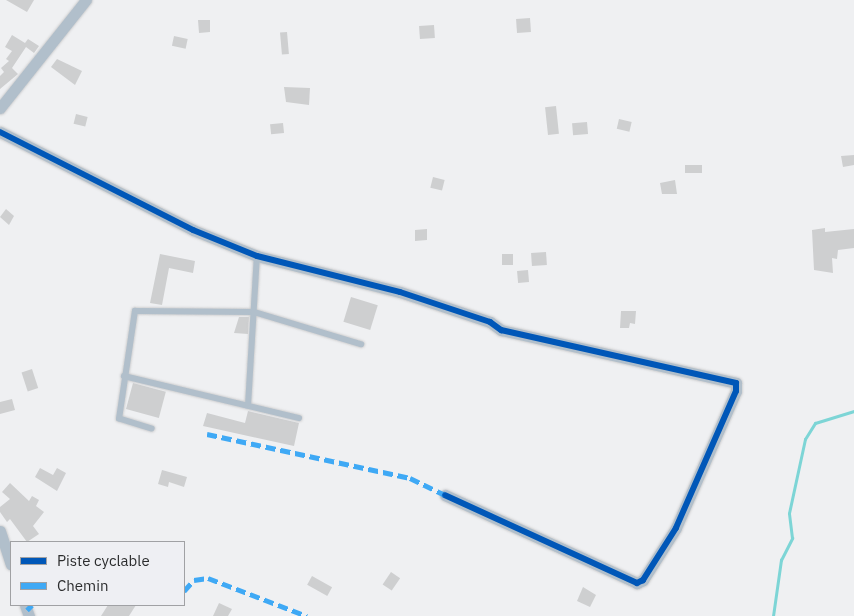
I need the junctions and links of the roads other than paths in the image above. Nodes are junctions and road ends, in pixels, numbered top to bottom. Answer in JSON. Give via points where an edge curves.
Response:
{"nodes":[{"id":1,"x":86,"y":0,"type":"edge"},
{"id":2,"x":0,"y":108,"type":"edge"},
{"id":3,"x":0,"y":132,"type":"edge"},
{"id":4,"x":258,"y":256,"type":"junction"},
{"id":5,"x":254,"y":312,"type":"junction"},
{"id":6,"x":361,"y":344,"type":"dead end"},
{"id":7,"x":124,"y":376,"type":"junction"},
{"id":8,"x":248,"y":406,"type":"junction"},
{"id":9,"x":300,"y":418,"type":"dead end"},
{"id":10,"x":152,"y":429,"type":"dead end"},
{"id":11,"x":445,"y":495,"type":"dead end"},
{"id":12,"x":0,"y":531,"type":"edge"},
{"id":13,"x":10,"y":561,"type":"edge"}],
"edges":[{"from":1,"to":2,"type":"street"},
{"from":3,"to":4,"type":"street","via":[[192,230]]},
{"from":4,"to":5,"type":"lane"},
{"from":4,"to":11,"type":"street","via":[[400,292],[490,322],[501,330],[736,383],[736,391],[676,528],[643,580],[637,583]]},
{"from":5,"to":6,"type":"lane"},
{"from":5,"to":7,"type":"lane","via":[[135,311]]},
{"from":5,"to":8,"type":"lane"},
{"from":7,"to":8,"type":"lane"},
{"from":7,"to":10,"type":"lane","via":[[119,420]]},
{"from":8,"to":9,"type":"lane"},
{"from":12,"to":13,"type":"street"}]}
